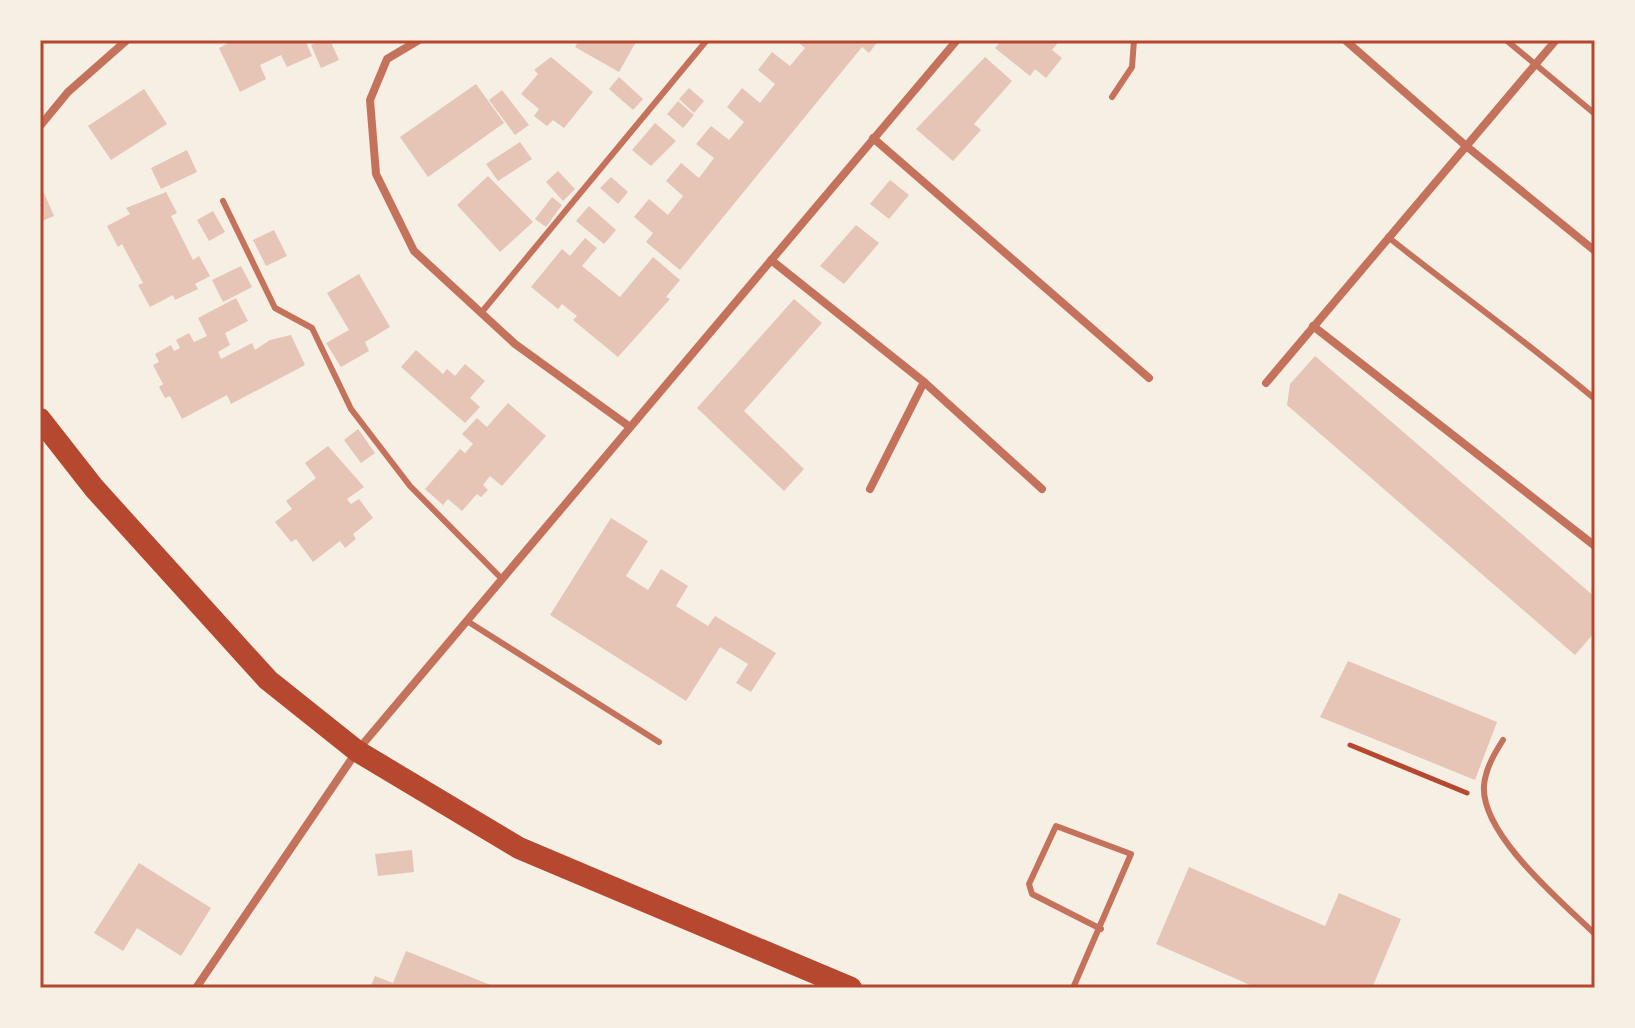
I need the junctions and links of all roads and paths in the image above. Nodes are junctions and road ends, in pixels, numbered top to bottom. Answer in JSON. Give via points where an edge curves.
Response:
{"nodes":[{"id":1,"x":127,"y":40,"type":"edge"},
{"id":2,"x":419,"y":40,"type":"edge"},
{"id":3,"x":707,"y":40,"type":"edge"},
{"id":4,"x":957,"y":40,"type":"edge"},
{"id":5,"x":1134,"y":40,"type":"edge"},
{"id":6,"x":1345,"y":40,"type":"edge"},
{"id":7,"x":1506,"y":40,"type":"edge"},
{"id":8,"x":1556,"y":40,"type":"edge"},
{"id":9,"x":1535,"y":65,"type":"junction"},
{"id":10,"x":1112,"y":97,"type":"dead end"},
{"id":11,"x":1595,"y":114,"type":"edge"},
{"id":12,"x":40,"y":126,"type":"edge"},
{"id":13,"x":873,"y":138,"type":"junction"},
{"id":14,"x":1465,"y":145,"type":"junction"},
{"id":15,"x":223,"y":201,"type":"dead end"},
{"id":16,"x":1388,"y":237,"type":"junction"},
{"id":17,"x":1595,"y":251,"type":"edge"},
{"id":18,"x":771,"y":260,"type":"junction"},
{"id":19,"x":481,"y":313,"type":"junction"},
{"id":20,"x":1313,"y":326,"type":"junction"},
{"id":21,"x":1149,"y":378,"type":"dead end"},
{"id":22,"x":924,"y":382,"type":"junction"},
{"id":23,"x":1266,"y":383,"type":"dead end"},
{"id":24,"x":1595,"y":399,"type":"edge"},
{"id":25,"x":40,"y":419,"type":"edge"},
{"id":26,"x":630,"y":427,"type":"junction"},
{"id":27,"x":870,"y":489,"type":"dead end"},
{"id":28,"x":1042,"y":489,"type":"dead end"},
{"id":29,"x":1595,"y":546,"type":"edge"},
{"id":30,"x":502,"y":579,"type":"junction"},
{"id":31,"x":467,"y":621,"type":"junction"},
{"id":32,"x":1503,"y":740,"type":"dead end"},
{"id":33,"x":659,"y":742,"type":"dead end"},
{"id":34,"x":1350,"y":745,"type":"dead end"},
{"id":35,"x":357,"y":751,"type":"junction"},
{"id":36,"x":1486,"y":801,"type":"junction"},
{"id":37,"x":1101,"y":929,"type":"junction"},
{"id":38,"x":1595,"y":934,"type":"edge"},
{"id":39,"x":196,"y":988,"type":"edge"},
{"id":40,"x":851,"y":988,"type":"edge"},
{"id":41,"x":1073,"y":988,"type":"edge"}],
"edges":[{"from":1,"to":12,"type":"street","via":[[68,92]]},
{"from":2,"to":19,"type":"street","via":[[387,59],[370,100],[376,174],[414,251]]},
{"from":3,"to":19,"type":"lane"},
{"from":4,"to":13,"type":"street"},
{"from":5,"to":10,"type":"lane","via":[[1132,67]]},
{"from":6,"to":14,"type":"street"},
{"from":7,"to":9,"type":"lane"},
{"from":8,"to":9,"type":"street"},
{"from":9,"to":11,"type":"lane"},
{"from":9,"to":14,"type":"street"},
{"from":13,"to":18,"type":"street"},
{"from":13,"to":21,"type":"street"},
{"from":14,"to":16,"type":"street"},
{"from":14,"to":17,"type":"street"},
{"from":15,"to":30,"type":"lane","via":[[275,308],[312,328],[359,420],[410,486]]},
{"from":16,"to":20,"type":"street"},
{"from":16,"to":24,"type":"lane"},
{"from":18,"to":22,"type":"street"},
{"from":18,"to":26,"type":"street"},
{"from":19,"to":26,"type":"street"},
{"from":20,"to":23,"type":"street"},
{"from":20,"to":29,"type":"street"},
{"from":22,"to":27,"type":"street"},
{"from":22,"to":28,"type":"street"},
{"from":25,"to":35,"type":"highway","via":[[94,488],[268,680]]},
{"from":26,"to":30,"type":"street"},
{"from":30,"to":31,"type":"street"},
{"from":31,"to":33,"type":"lane"},
{"from":31,"to":35,"type":"street"},
{"from":32,"to":36,"type":"lane","via":[[1490,760]]},
{"from":34,"to":36,"type":"path"},
{"from":35,"to":39,"type":"street"},
{"from":35,"to":40,"type":"highway","via":[[519,848]]},
{"from":36,"to":38,"type":"lane","via":[[1500,835]]},
{"from":37,"to":37,"type":"lane","via":[[1032,894],[1029,884],[1056,826],[1131,854]]},
{"from":37,"to":41,"type":"lane"}]}
